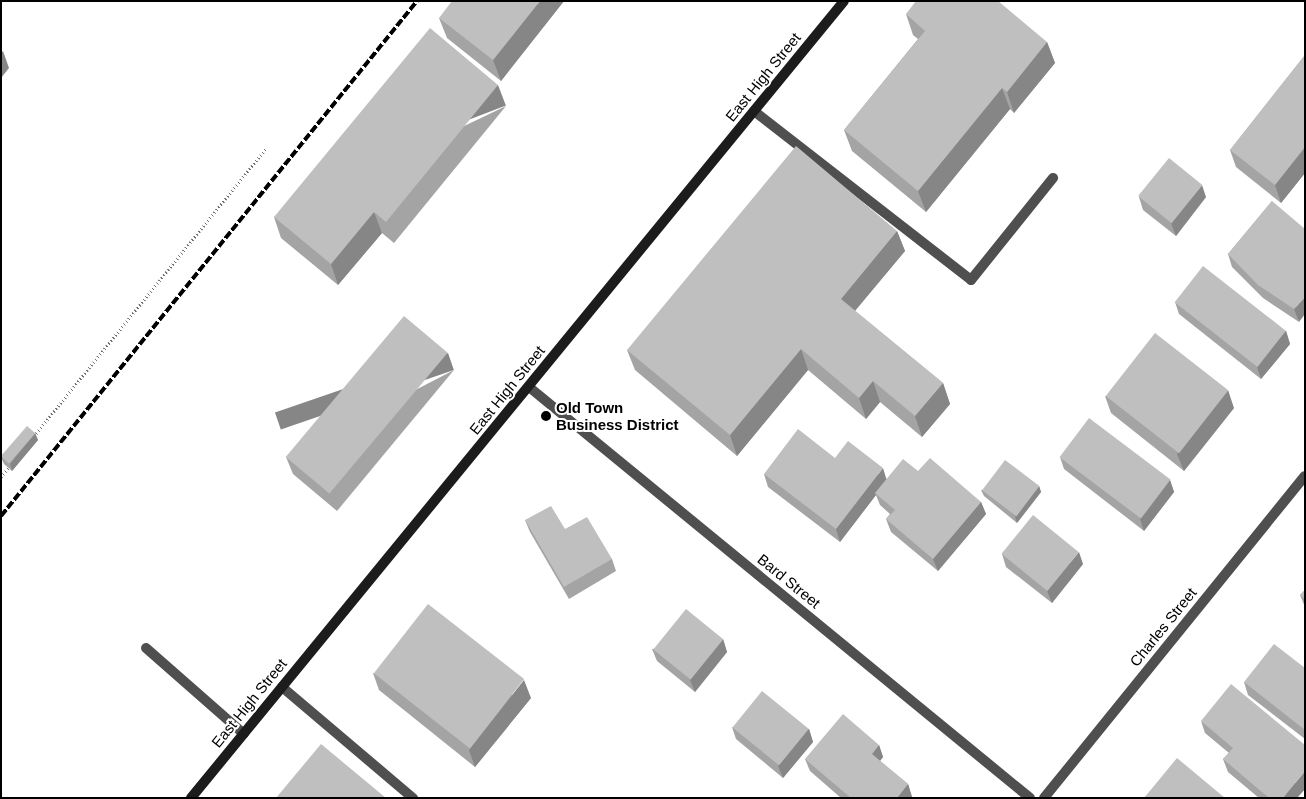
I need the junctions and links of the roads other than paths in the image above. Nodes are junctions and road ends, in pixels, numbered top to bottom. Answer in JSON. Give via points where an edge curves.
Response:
{"nodes":[{"id":1,"x":844,"y":1,"type":"edge"},
{"id":2,"x":754,"y":111,"type":"junction"},
{"id":3,"x":1053,"y":178,"type":"dead end"},
{"id":4,"x":529,"y":387,"type":"junction"},
{"id":5,"x":1305,"y":476,"type":"edge"},
{"id":6,"x":146,"y":648,"type":"dead end"},
{"id":7,"x":282,"y":688,"type":"junction"},
{"id":8,"x":244,"y":734,"type":"junction"},
{"id":9,"x":192,"y":798,"type":"edge"},
{"id":10,"x":413,"y":798,"type":"edge"},
{"id":11,"x":1030,"y":798,"type":"edge"},
{"id":12,"x":1044,"y":798,"type":"edge"}],
"edges":[{"from":1,"to":2,"type":"street","name":"East High Street"},
{"from":2,"to":3,"type":"street","via":[[971,280]]},
{"from":2,"to":4,"type":"street","name":"East High Street"},
{"from":4,"to":7,"type":"street","name":"East High Street"},
{"from":4,"to":11,"type":"street","name":"Bard Street"},
{"from":5,"to":12,"type":"street","name":"Charles Street"},
{"from":6,"to":8,"type":"street"},
{"from":7,"to":8,"type":"street","name":"East High Street"},
{"from":7,"to":10,"type":"street"},
{"from":8,"to":9,"type":"street","name":"East High Street"}]}
